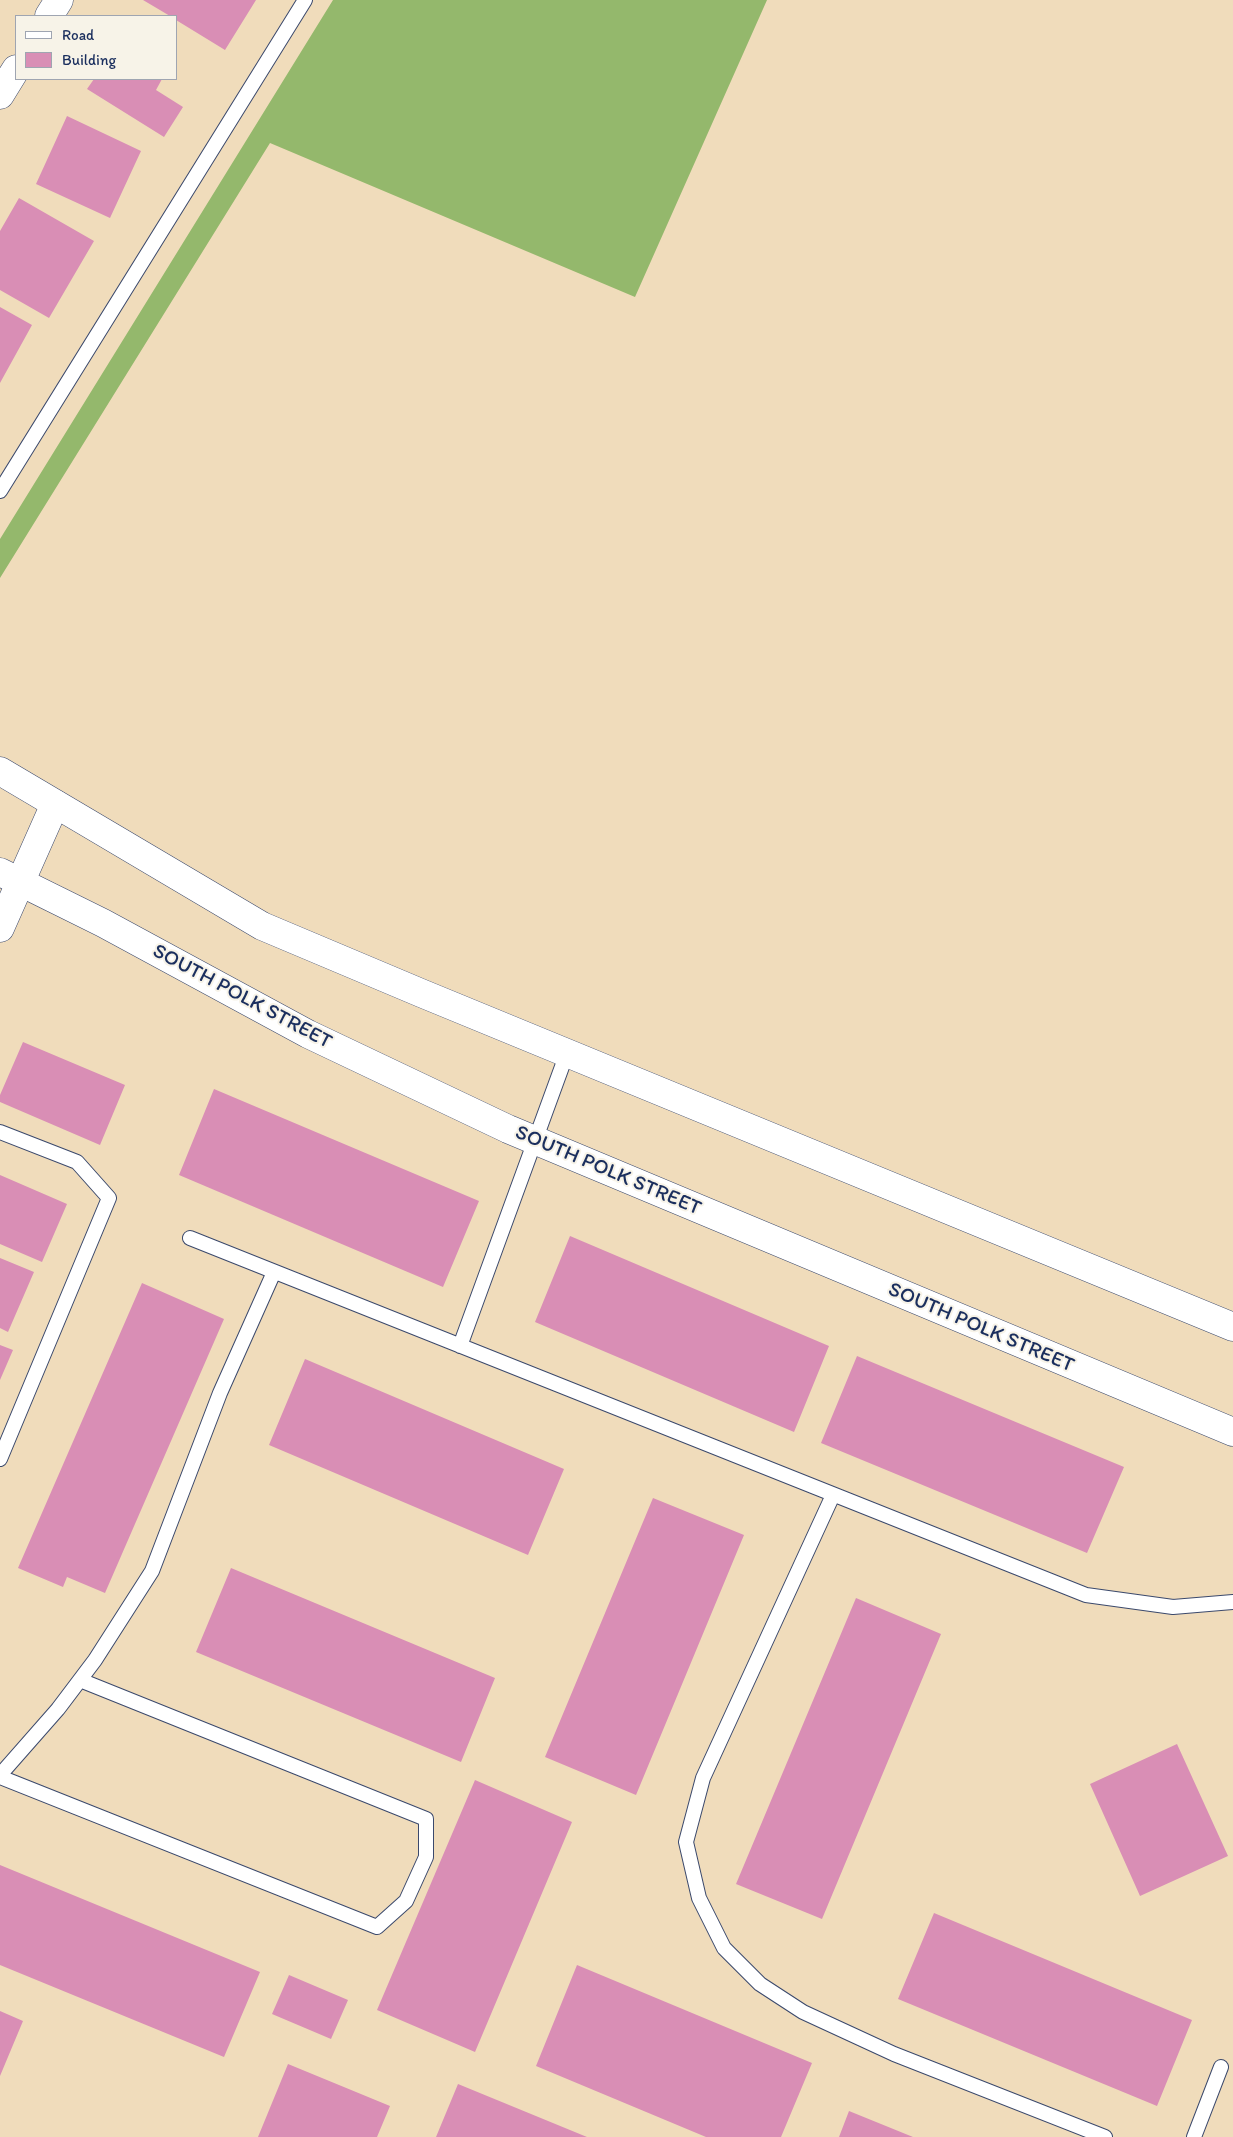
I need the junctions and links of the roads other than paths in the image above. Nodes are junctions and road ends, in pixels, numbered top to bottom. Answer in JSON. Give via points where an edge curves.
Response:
{"nodes":[{"id":1,"x":59,"y":0,"type":"edge"},
{"id":2,"x":305,"y":0,"type":"edge"},
{"id":3,"x":50,"y":15,"type":"edge"},
{"id":4,"x":15,"y":70,"type":"edge"},
{"id":5,"x":0,"y":95,"type":"edge"},
{"id":6,"x":0,"y":491,"type":"edge"},
{"id":7,"x":0,"y":771,"type":"edge"},
{"id":8,"x":55,"y":804,"type":"junction"},
{"id":9,"x":10,"y":877,"type":"edge"},
{"id":10,"x":0,"y":928,"type":"edge"},
{"id":11,"x":567,"y":1053,"type":"junction"},
{"id":12,"x":0,"y":1132,"type":"edge"},
{"id":13,"x":534,"y":1140,"type":"junction"},
{"id":14,"x":190,"y":1238,"type":"dead end"},
{"id":15,"x":274,"y":1272,"type":"junction"},
{"id":16,"x":1233,"y":1327,"type":"edge"},
{"id":17,"x":460,"y":1346,"type":"junction"},
{"id":18,"x":1233,"y":1432,"type":"edge"},
{"id":19,"x":0,"y":1459,"type":"edge"},
{"id":20,"x":833,"y":1495,"type":"junction"},
{"id":21,"x":1233,"y":1602,"type":"edge"},
{"id":22,"x":80,"y":1680,"type":"junction"},
{"id":23,"x":0,"y":1776,"type":"edge"},
{"id":24,"x":1220,"y":2067,"type":"dead end"},
{"id":25,"x":1105,"y":2137,"type":"edge"},
{"id":26,"x":1194,"y":2137,"type":"edge"}],
"edges":[{"from":1,"to":3,"type":"main road"},
{"from":2,"to":6,"type":"lane"},
{"from":4,"to":5,"type":"main road"},
{"from":7,"to":8,"type":"main road"},
{"from":8,"to":9,"type":"main road"},
{"from":8,"to":11,"type":"main road","via":[[262,926]]},
{"from":9,"to":10,"type":"main road"},
{"from":9,"to":13,"type":"main road","name":"SOUTH POLK STREET","via":[[103,922],[308,1034]]},
{"from":11,"to":13,"type":"lane"},
{"from":11,"to":16,"type":"main road"},
{"from":12,"to":19,"type":"lane","via":[[77,1162],[109,1198]]},
{"from":13,"to":17,"type":"lane"},
{"from":13,"to":18,"type":"main road","name":"SOUTH POLK STREET"},
{"from":14,"to":15,"type":"lane"},
{"from":15,"to":17,"type":"lane"},
{"from":15,"to":22,"type":"lane","via":[[220,1393],[152,1571]]},
{"from":17,"to":20,"type":"lane"},
{"from":20,"to":21,"type":"lane","via":[[1086,1596],[1173,1607]]},
{"from":20,"to":25,"type":"lane","via":[[703,1778],[686,1842],[698,1898],[724,1948],[760,1984],[803,2012],[894,2054]]},
{"from":22,"to":23,"type":"lane"},
{"from":22,"to":23,"type":"lane","via":[[426,1819],[426,1857],[406,1901],[377,1927]]},
{"from":24,"to":26,"type":"lane"}]}
